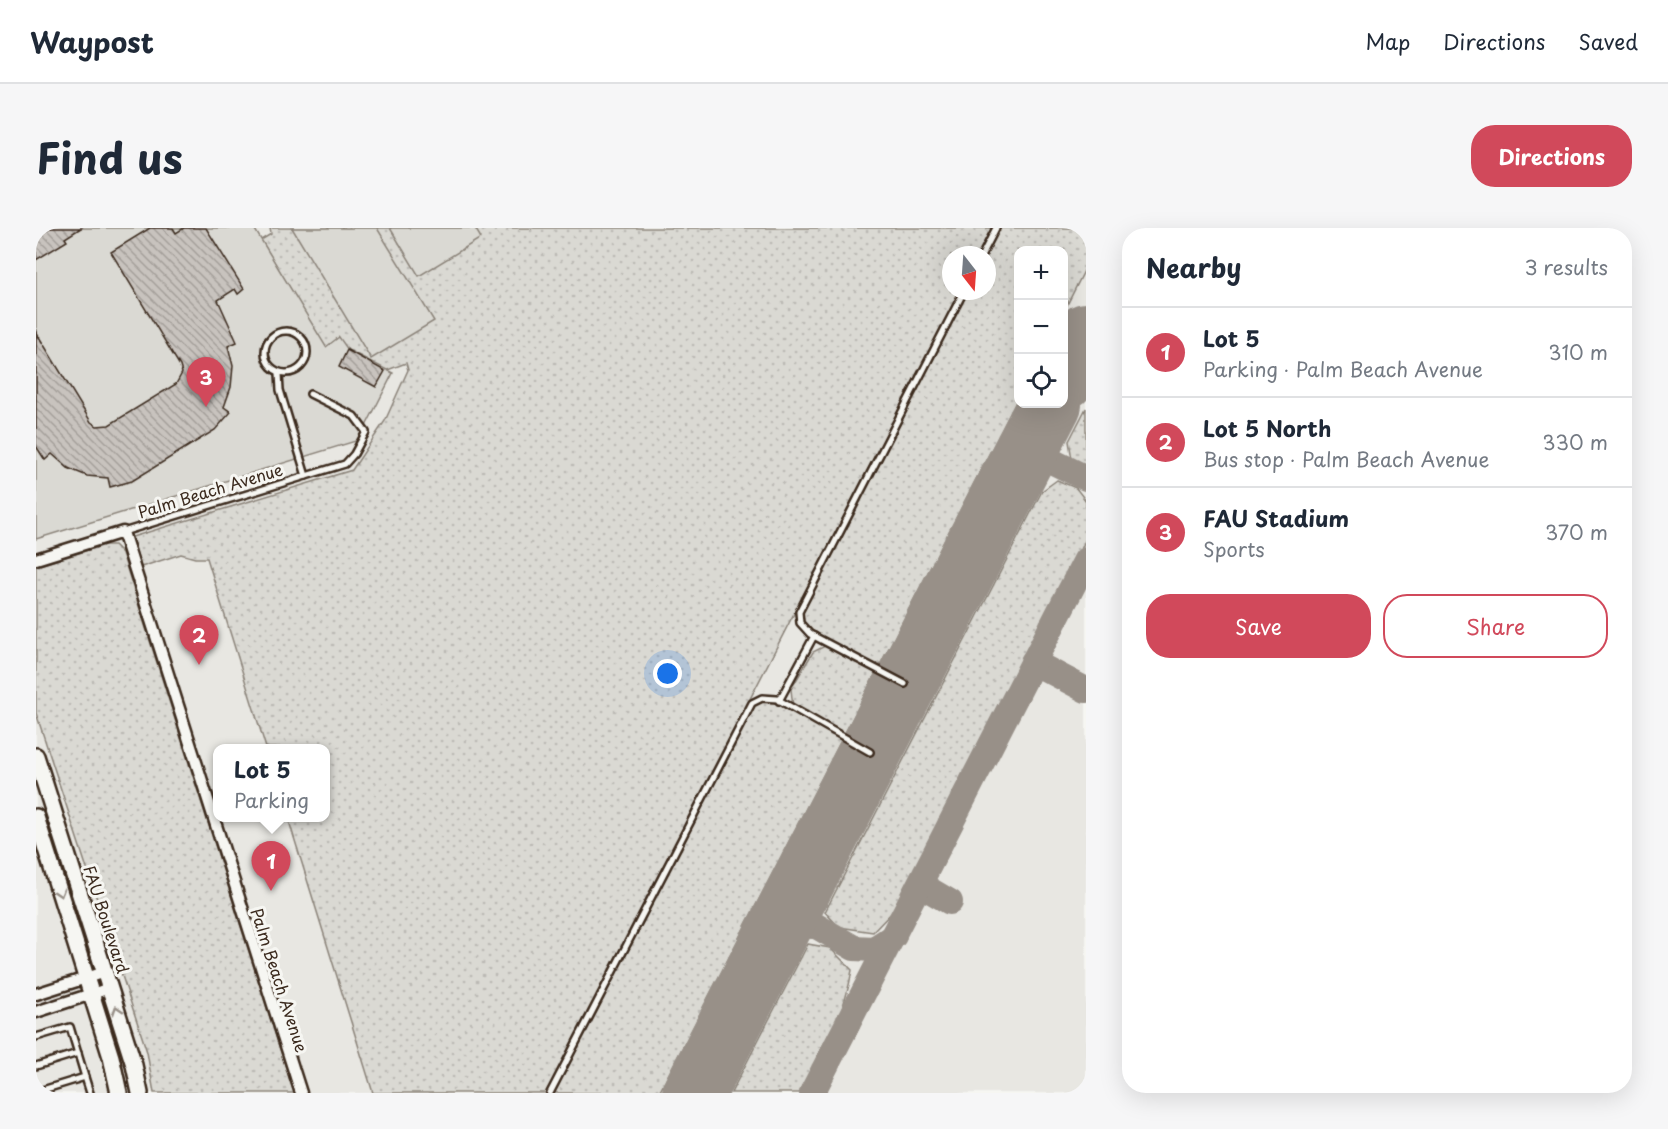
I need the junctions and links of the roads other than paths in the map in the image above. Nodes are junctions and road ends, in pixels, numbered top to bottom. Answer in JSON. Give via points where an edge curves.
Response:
{"nodes":[{"id":1,"x":996,"y":228,"type":"edge"},
{"id":2,"x":987,"y":246,"type":"edge"},
{"id":3,"x":959,"y":300,"type":"edge"},
{"id":4,"x":279,"y":373,"type":"junction"},
{"id":5,"x":310,"y":394,"type":"dead end"},
{"id":6,"x":306,"y":476,"type":"junction"},
{"id":7,"x":123,"y":532,"type":"junction"},
{"id":8,"x":36,"y":559,"type":"edge"},
{"id":9,"x":814,"y":636,"type":"junction"},
{"id":10,"x":905,"y":684,"type":"dead end"},
{"id":11,"x":779,"y":701,"type":"junction"},
{"id":12,"x":870,"y":752,"type":"dead end"},
{"id":13,"x":36,"y":756,"type":"edge"},
{"id":14,"x":213,"y":816,"type":"edge"},
{"id":15,"x":36,"y":817,"type":"edge"},
{"id":16,"x":215,"y":822,"type":"edge"},
{"id":17,"x":105,"y":972,"type":"junction"},
{"id":18,"x":87,"y":978,"type":"junction"},
{"id":19,"x":110,"y":988,"type":"junction"},
{"id":20,"x":36,"y":994,"type":"edge"},
{"id":21,"x":91,"y":994,"type":"junction"},
{"id":22,"x":36,"y":1012,"type":"edge"},
{"id":23,"x":36,"y":1037,"type":"edge"},
{"id":24,"x":78,"y":1053,"type":"junction"},
{"id":25,"x":36,"y":1066,"type":"edge"},
{"id":26,"x":85,"y":1077,"type":"junction"},
{"id":27,"x":36,"y":1092,"type":"edge"},
{"id":28,"x":90,"y":1093,"type":"edge"},
{"id":29,"x":119,"y":1093,"type":"edge"},
{"id":30,"x":140,"y":1093,"type":"edge"},
{"id":31,"x":301,"y":1093,"type":"edge"},
{"id":32,"x":550,"y":1093,"type":"edge"}],
"edges":[{"from":1,"to":2,"type":"lane"},
{"from":3,"to":9,"type":"lane","via":[[801,606],[800,622]]},
{"from":4,"to":4,"type":"lane","via":[[296,371],[307,358],[304,341],[290,331],[275,334],[265,346],[266,362]]},
{"from":4,"to":6,"type":"lane"},
{"from":5,"to":6,"type":"lane","name":"Palm Beach Avenue","via":[[354,416],[366,432],[345,464]]},
{"from":6,"to":7,"type":"lane","name":"Palm Beach Avenue"},
{"from":7,"to":8,"type":"street","name":"Palm Beach Avenue"},
{"from":7,"to":14,"type":"street","name":"Palm Beach Avenue"},
{"from":9,"to":10,"type":"lane"},
{"from":9,"to":11,"type":"lane"},
{"from":11,"to":12,"type":"lane"},
{"from":11,"to":32,"type":"lane","via":[[762,698],[748,707]]},
{"from":13,"to":17,"type":"street","name":"FAU Boulevard"},
{"from":15,"to":18,"type":"street","one_way":true},
{"from":16,"to":31,"type":"street","name":"Palm Beach Avenue"},
{"from":17,"to":18,"type":"street"},
{"from":17,"to":19,"type":"street","name":"FAU Boulevard"},
{"from":18,"to":20,"type":"street"},
{"from":18,"to":21,"type":"street"},
{"from":19,"to":21,"type":"street"},
{"from":30,"to":19,"type":"street","name":"FAU Boulevard","one_way":true},
{"from":21,"to":22,"type":"street"},
{"from":21,"to":29,"type":"street"},
{"from":23,"to":24,"type":"lane","via":[[69,1027]]},
{"from":24,"to":25,"type":"lane"},
{"from":24,"to":26,"type":"lane"},
{"from":26,"to":27,"type":"lane"},
{"from":26,"to":28,"type":"lane"}]}
